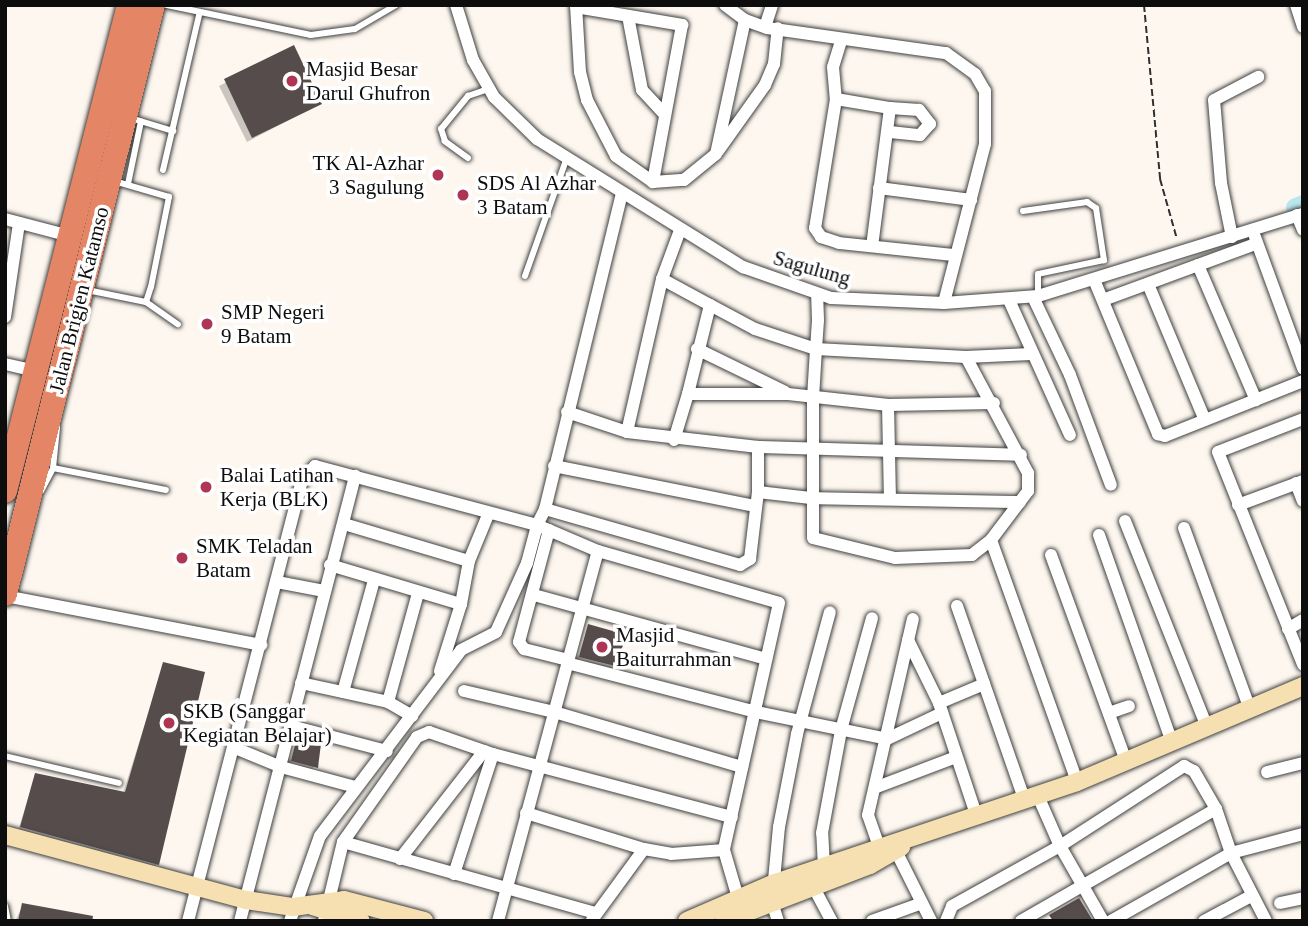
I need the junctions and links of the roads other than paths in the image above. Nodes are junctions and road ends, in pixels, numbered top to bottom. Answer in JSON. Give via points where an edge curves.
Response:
{"nodes":[{"id":1,"x":129,"y":5,"type":"edge"},
{"id":2,"x":153,"y":5,"type":"edge"},
{"id":3,"x":167,"y":5,"type":"edge"},
{"id":4,"x":396,"y":5,"type":"edge"},
{"id":5,"x":456,"y":5,"type":"edge"},
{"id":6,"x":725,"y":5,"type":"edge"},
{"id":7,"x":772,"y":5,"type":"edge"},
{"id":8,"x":576,"y":6,"type":"edge"},
{"id":9,"x":1299,"y":11,"type":"edge"},
{"id":10,"x":199,"y":15,"type":"junction"},
{"id":11,"x":628,"y":16,"type":"junction"},
{"id":12,"x":745,"y":20,"type":"junction"},
{"id":13,"x":1303,"y":27,"type":"edge"},
{"id":14,"x":771,"y":28,"type":"junction"},
{"id":15,"x":841,"y":41,"type":"junction"},
{"id":16,"x":1258,"y":77,"type":"dead end"},
{"id":17,"x":489,"y":88,"type":"junction"},
{"id":18,"x":836,"y":99,"type":"junction"},
{"id":19,"x":890,"y":108,"type":"junction"},
{"id":20,"x":666,"y":115,"type":"junction"},
{"id":21,"x":133,"y":119,"type":"junction"},
{"id":22,"x":173,"y":131,"type":"junction"},
{"id":23,"x":890,"y":132,"type":"junction"},
{"id":24,"x":716,"y":154,"type":"junction"},
{"id":25,"x":468,"y":158,"type":"dead end"},
{"id":26,"x":566,"y":160,"type":"junction"},
{"id":27,"x":163,"y":170,"type":"dead end"},
{"id":28,"x":119,"y":182,"type":"junction"},
{"id":29,"x":653,"y":182,"type":"junction"},
{"id":30,"x":879,"y":188,"type":"junction"},
{"id":31,"x":622,"y":194,"type":"junction"},
{"id":32,"x":971,"y":200,"type":"junction"},
{"id":33,"x":1023,"y":211,"type":"dead end"},
{"id":34,"x":1300,"y":215,"type":"edge"},
{"id":35,"x":5,"y":219,"type":"edge"},
{"id":36,"x":19,"y":223,"type":"junction"},
{"id":37,"x":680,"y":230,"type":"junction"},
{"id":38,"x":1254,"y":230,"type":"junction"},
{"id":39,"x":1303,"y":230,"type":"edge"},
{"id":40,"x":70,"y":236,"type":"junction"},
{"id":41,"x":1232,"y":237,"type":"junction"},
{"id":42,"x":1255,"y":244,"type":"junction"},
{"id":43,"x":872,"y":246,"type":"junction"},
{"id":44,"x":954,"y":255,"type":"junction"},
{"id":45,"x":1104,"y":260,"type":"junction"},
{"id":46,"x":1198,"y":265,"type":"junction"},
{"id":47,"x":525,"y":276,"type":"dead end"},
{"id":48,"x":1110,"y":277,"type":"junction"},
{"id":49,"x":662,"y":279,"type":"junction"},
{"id":50,"x":1095,"y":282,"type":"junction"},
{"id":51,"x":1149,"y":284,"type":"junction"},
{"id":52,"x":82,"y":289,"type":"junction"},
{"id":53,"x":817,"y":294,"type":"junction"},
{"id":54,"x":1035,"y":297,"type":"junction"},
{"id":55,"x":1009,"y":300,"type":"junction"},
{"id":56,"x":1103,"y":300,"type":"junction"},
{"id":57,"x":146,"y":303,"type":"junction"},
{"id":58,"x":944,"y":303,"type":"junction"},
{"id":59,"x":710,"y":304,"type":"junction"},
{"id":60,"x":5,"y":317,"type":"edge"},
{"id":61,"x":178,"y":324,"type":"dead end"},
{"id":62,"x":697,"y":349,"type":"junction"},
{"id":63,"x":816,"y":349,"type":"junction"},
{"id":64,"x":1031,"y":354,"type":"junction"},
{"id":65,"x":966,"y":357,"type":"junction"},
{"id":66,"x":5,"y":364,"type":"edge"},
{"id":67,"x":1303,"y":368,"type":"edge"},
{"id":68,"x":36,"y":371,"type":"junction"},
{"id":69,"x":1303,"y":381,"type":"edge"},
{"id":70,"x":688,"y":394,"type":"junction"},
{"id":71,"x":788,"y":394,"type":"junction"},
{"id":72,"x":813,"y":398,"type":"junction"},
{"id":73,"x":1256,"y":400,"type":"junction"},
{"id":74,"x":994,"y":403,"type":"junction"},
{"id":75,"x":888,"y":405,"type":"junction"},
{"id":76,"x":51,"y":410,"type":"junction"},
{"id":77,"x":567,"y":412,"type":"junction"},
{"id":78,"x":1303,"y":419,"type":"edge"},
{"id":79,"x":1205,"y":420,"type":"junction"},
{"id":80,"x":627,"y":432,"type":"junction"},
{"id":81,"x":1070,"y":436,"type":"dead end"},
{"id":82,"x":674,"y":440,"type":"junction"},
{"id":83,"x":758,"y":447,"type":"junction"},
{"id":84,"x":813,"y":447,"type":"junction"},
{"id":85,"x":888,"y":450,"type":"junction"},
{"id":86,"x":1021,"y":455,"type":"junction"},
{"id":87,"x":554,"y":466,"type":"junction"},
{"id":88,"x":53,"y":468,"type":"junction"},
{"id":89,"x":355,"y":476,"type":"junction"},
{"id":90,"x":1299,"y":482,"type":"edge"},
{"id":91,"x":6,"y":483,"type":"edge"},
{"id":92,"x":1111,"y":485,"type":"dead end"},
{"id":93,"x":166,"y":490,"type":"dead end"},
{"id":94,"x":758,"y":492,"type":"junction"},
{"id":95,"x":811,"y":498,"type":"junction"},
{"id":96,"x":890,"y":499,"type":"junction"},
{"id":97,"x":1303,"y":501,"type":"edge"},
{"id":98,"x":29,"y":502,"type":"junction"},
{"id":99,"x":1020,"y":502,"type":"junction"},
{"id":100,"x":1238,"y":505,"type":"junction"},
{"id":101,"x":754,"y":506,"type":"junction"},
{"id":102,"x":545,"y":509,"type":"junction"},
{"id":103,"x":488,"y":515,"type":"junction"},
{"id":104,"x":1125,"y":520,"type":"dead end"},
{"id":105,"x":344,"y":524,"type":"junction"},
{"id":106,"x":543,"y":528,"type":"junction"},
{"id":107,"x":1184,"y":528,"type":"dead end"},
{"id":108,"x":1099,"y":535,"type":"dead end"},
{"id":109,"x":991,"y":540,"type":"junction"},
{"id":110,"x":598,"y":551,"type":"junction"},
{"id":111,"x":1051,"y":555,"type":"dead end"},
{"id":112,"x":468,"y":561,"type":"junction"},
{"id":113,"x":330,"y":565,"type":"junction"},
{"id":114,"x":374,"y":580,"type":"junction"},
{"id":115,"x":277,"y":582,"type":"junction"},
{"id":116,"x":324,"y":591,"type":"junction"},
{"id":117,"x":418,"y":593,"type":"junction"},
{"id":118,"x":5,"y":595,"type":"edge"},
{"id":119,"x":534,"y":595,"type":"junction"},
{"id":120,"x":461,"y":604,"type":"junction"},
{"id":121,"x":957,"y":606,"type":"dead end"},
{"id":122,"x":582,"y":612,"type":"junction"},
{"id":123,"x":830,"y":612,"type":"dead end"},
{"id":124,"x":872,"y":618,"type":"dead end"},
{"id":125,"x":913,"y":619,"type":"dead end"},
{"id":126,"x":1303,"y":620,"type":"edge"},
{"id":127,"x":1288,"y":628,"type":"junction"},
{"id":128,"x":908,"y":640,"type":"junction"},
{"id":129,"x":261,"y":645,"type":"junction"},
{"id":130,"x":766,"y":659,"type":"junction"},
{"id":131,"x":567,"y":662,"type":"junction"},
{"id":132,"x":1303,"y":665,"type":"edge"},
{"id":133,"x":437,"y":680,"type":"junction"},
{"id":134,"x":302,"y":683,"type":"junction"},
{"id":135,"x":985,"y":684,"type":"junction"},
{"id":136,"x":1303,"y":686,"type":"edge"},
{"id":137,"x":464,"y":691,"type":"dead end"},
{"id":138,"x":343,"y":692,"type":"junction"},
{"id":139,"x":388,"y":702,"type":"junction"},
{"id":140,"x":1129,"y":706,"type":"dead end"},
{"id":141,"x":940,"y":708,"type":"junction"},
{"id":142,"x":1250,"y":709,"type":"junction"},
{"id":143,"x":554,"y":712,"type":"junction"},
{"id":144,"x":756,"y":712,"type":"junction"},
{"id":145,"x":1110,"y":713,"type":"junction"},
{"id":146,"x":412,"y":716,"type":"junction"},
{"id":147,"x":800,"y":722,"type":"junction"},
{"id":148,"x":291,"y":726,"type":"junction"},
{"id":149,"x":1207,"y":727,"type":"junction"},
{"id":150,"x":841,"y":730,"type":"junction"},
{"id":151,"x":887,"y":739,"type":"junction"},
{"id":152,"x":1171,"y":740,"type":"junction"},
{"id":153,"x":235,"y":748,"type":"junction"},
{"id":154,"x":387,"y":751,"type":"junction"},
{"id":155,"x":488,"y":752,"type":"junction"},
{"id":156,"x":5,"y":756,"type":"edge"},
{"id":157,"x":956,"y":757,"type":"junction"},
{"id":158,"x":1126,"y":761,"type":"junction"},
{"id":159,"x":1303,"y":763,"type":"edge"},
{"id":160,"x":538,"y":765,"type":"junction"},
{"id":161,"x":281,"y":767,"type":"junction"},
{"id":162,"x":742,"y":767,"type":"junction"},
{"id":163,"x":1268,"y":772,"type":"dead end"},
{"id":164,"x":1077,"y":782,"type":"junction"},
{"id":165,"x":119,"y":783,"type":"dead end"},
{"id":166,"x":355,"y":787,"type":"junction"},
{"id":167,"x":877,"y":787,"type":"junction"},
{"id":168,"x":1032,"y":799,"type":"junction"},
{"id":169,"x":1216,"y":809,"type":"junction"},
{"id":170,"x":526,"y":813,"type":"junction"},
{"id":171,"x":732,"y":817,"type":"junction"},
{"id":172,"x":977,"y":817,"type":"junction"},
{"id":173,"x":1303,"y":834,"type":"edge"},
{"id":174,"x":5,"y":835,"type":"edge"},
{"id":175,"x":343,"y":842,"type":"junction"},
{"id":176,"x":1060,"y":846,"type":"junction"},
{"id":177,"x":892,"y":848,"type":"junction"},
{"id":178,"x":645,"y":849,"type":"junction"},
{"id":179,"x":724,"y":850,"type":"junction"},
{"id":180,"x":1231,"y":853,"type":"junction"},
{"id":181,"x":400,"y":859,"type":"junction"},
{"id":182,"x":824,"y":867,"type":"junction"},
{"id":183,"x":454,"y":874,"type":"junction"},
{"id":184,"x":1083,"y":882,"type":"junction"},
{"id":185,"x":775,"y":883,"type":"junction"},
{"id":186,"x":813,"y":886,"type":"junction"},
{"id":187,"x":197,"y":887,"type":"junction"},
{"id":188,"x":507,"y":891,"type":"junction"},
{"id":189,"x":1251,"y":896,"type":"junction"},
{"id":190,"x":738,"y":898,"type":"junction"},
{"id":191,"x":1303,"y":898,"type":"edge"},
{"id":192,"x":246,"y":900,"type":"junction"},
{"id":193,"x":772,"y":902,"type":"junction"},
{"id":194,"x":922,"y":903,"type":"junction"},
{"id":195,"x":1280,"y":903,"type":"dead end"},
{"id":196,"x":5,"y":906,"type":"edge"},
{"id":197,"x":329,"y":909,"type":"edge"},
{"id":198,"x":292,"y":914,"type":"edge"},
{"id":199,"x":594,"y":917,"type":"edge"},
{"id":200,"x":8,"y":921,"type":"edge"},
{"id":201,"x":188,"y":921,"type":"edge"},
{"id":202,"x":240,"y":921,"type":"edge"},
{"id":203,"x":361,"y":921,"type":"edge"},
{"id":204,"x":424,"y":921,"type":"edge"},
{"id":205,"x":498,"y":921,"type":"edge"},
{"id":206,"x":687,"y":921,"type":"edge"},
{"id":207,"x":724,"y":921,"type":"edge"},
{"id":208,"x":778,"y":921,"type":"edge"},
{"id":209,"x":832,"y":921,"type":"edge"},
{"id":210,"x":872,"y":921,"type":"edge"},
{"id":211,"x":931,"y":921,"type":"edge"},
{"id":212,"x":946,"y":921,"type":"edge"},
{"id":213,"x":1021,"y":921,"type":"edge"},
{"id":214,"x":1103,"y":921,"type":"edge"},
{"id":215,"x":1111,"y":921,"type":"edge"},
{"id":216,"x":1204,"y":921,"type":"edge"},
{"id":217,"x":1266,"y":921,"type":"edge"}],
"edges":[{"from":1,"to":40,"type":"highway","name":"Jalan Brigjen Katamso"},
{"from":2,"to":21,"type":"highway","name":"Jalan Brigjen Katamso"},
{"from":3,"to":10,"type":"lane"},
{"from":4,"to":10,"type":"lane","via":[[355,29],[312,35]]},
{"from":5,"to":17,"type":"street","name":"Sagulung","via":[[473,60]]},
{"from":6,"to":12,"type":"street"},
{"from":7,"to":14,"type":"street"},
{"from":8,"to":11,"type":"street"},
{"from":8,"to":29,"type":"street","via":[[580,72],[587,100],[616,156]]},
{"from":9,"to":13,"type":"street"},
{"from":10,"to":22,"type":"lane"},
{"from":11,"to":20,"type":"street","via":[[642,90]]},
{"from":11,"to":20,"type":"street","via":[[682,25]]},
{"from":12,"to":14,"type":"street"},
{"from":12,"to":24,"type":"street"},
{"from":14,"to":15,"type":"street"},
{"from":14,"to":24,"type":"street","via":[[774,64],[765,85]]},
{"from":15,"to":18,"type":"street","via":[[833,67]]},
{"from":15,"to":32,"type":"street","via":[[946,53],[975,74],[985,91],[985,144]]},
{"from":16,"to":41,"type":"street","via":[[1214,100],[1221,183]]},
{"from":17,"to":25,"type":"lane","via":[[468,96],[441,129],[445,141]]},
{"from":17,"to":26,"type":"street","name":"Sagulung","via":[[537,139]]},
{"from":18,"to":19,"type":"street"},
{"from":18,"to":43,"type":"street","via":[[815,228],[821,237],[839,243]]},
{"from":19,"to":23,"type":"street"},
{"from":19,"to":23,"type":"street","via":[[919,110],[930,124],[920,135]]},
{"from":20,"to":29,"type":"street"},
{"from":21,"to":22,"type":"lane"},
{"from":21,"to":28,"type":"highway","name":"Jalan Brigjen Katamso"},
{"from":22,"to":27,"type":"lane"},
{"from":23,"to":30,"type":"street"},
{"from":24,"to":29,"type":"street","via":[[684,180]]},
{"from":26,"to":31,"type":"street","name":"Sagulung"},
{"from":26,"to":47,"type":"lane"},
{"from":28,"to":52,"type":"highway","name":"Jalan Brigjen Katamso"},
{"from":28,"to":57,"type":"lane","via":[[164,192],[171,205]]},
{"from":30,"to":32,"type":"street"},
{"from":30,"to":43,"type":"street"},
{"from":31,"to":37,"type":"street","name":"Sagulung"},
{"from":31,"to":77,"type":"street"},
{"from":32,"to":44,"type":"street"},
{"from":33,"to":45,"type":"lane","via":[[1092,203]]},
{"from":34,"to":38,"type":"street","name":"Sagulung"},
{"from":34,"to":39,"type":"street"},
{"from":35,"to":36,"type":"street"},
{"from":36,"to":40,"type":"street"},
{"from":36,"to":60,"type":"street"},
{"from":37,"to":49,"type":"street"},
{"from":37,"to":53,"type":"street","name":"Sagulung","via":[[743,267]]},
{"from":38,"to":41,"type":"street","name":"Sagulung"},
{"from":38,"to":42,"type":"street"},
{"from":40,"to":68,"type":"highway","name":"Jalan Brigjen Katamso"},
{"from":41,"to":48,"type":"street","name":"Sagulung"},
{"from":42,"to":46,"type":"street"},
{"from":42,"to":67,"type":"street"},
{"from":43,"to":44,"type":"street"},
{"from":44,"to":58,"type":"street"},
{"from":45,"to":48,"type":"lane"},
{"from":45,"to":54,"type":"lane","via":[[1038,274]]},
{"from":46,"to":51,"type":"street"},
{"from":46,"to":73,"type":"street"},
{"from":48,"to":50,"type":"street","name":"Sagulung"},
{"from":49,"to":59,"type":"street"},
{"from":49,"to":80,"type":"street"},
{"from":50,"to":54,"type":"street","name":"Sagulung"},
{"from":50,"to":56,"type":"street"},
{"from":51,"to":56,"type":"street"},
{"from":51,"to":79,"type":"street"},
{"from":52,"to":57,"type":"lane"},
{"from":52,"to":76,"type":"highway","name":"Jalan Brigjen Katamso"},
{"from":53,"to":58,"type":"street","name":"Sagulung"},
{"from":53,"to":63,"type":"street"},
{"from":54,"to":55,"type":"street","name":"Sagulung"},
{"from":54,"to":92,"type":"street"},
{"from":55,"to":58,"type":"street","name":"Sagulung"},
{"from":55,"to":64,"type":"street"},
{"from":56,"to":79,"type":"street","via":[[1152,428],[1165,436]]},
{"from":57,"to":61,"type":"lane"},
{"from":59,"to":62,"type":"street"},
{"from":59,"to":63,"type":"street","via":[[755,329]]},
{"from":62,"to":70,"type":"street"},
{"from":62,"to":71,"type":"street"},
{"from":63,"to":65,"type":"street"},
{"from":63,"to":72,"type":"street"},
{"from":64,"to":65,"type":"street"},
{"from":64,"to":81,"type":"street"},
{"from":65,"to":74,"type":"street"},
{"from":66,"to":68,"type":"street"},
{"from":68,"to":91,"type":"highway","name":"Jalan Brigjen Katamso"},
{"from":69,"to":73,"type":"street"},
{"from":70,"to":71,"type":"street"},
{"from":70,"to":82,"type":"street"},
{"from":71,"to":72,"type":"street"},
{"from":72,"to":75,"type":"street"},
{"from":72,"to":84,"type":"street"},
{"from":73,"to":79,"type":"street"},
{"from":74,"to":75,"type":"street"},
{"from":74,"to":86,"type":"street"},
{"from":75,"to":85,"type":"street"},
{"from":76,"to":88,"type":"lane","via":[[59,435]]},
{"from":76,"to":98,"type":"highway","name":"Jalan Brigjen Katamso"},
{"from":77,"to":80,"type":"street"},
{"from":77,"to":87,"type":"street"},
{"from":78,"to":100,"type":"street","via":[[1218,452]]},
{"from":80,"to":82,"type":"street"},
{"from":82,"to":83,"type":"street"},
{"from":83,"to":84,"type":"street"},
{"from":83,"to":94,"type":"street"},
{"from":84,"to":85,"type":"street"},
{"from":84,"to":95,"type":"street"},
{"from":85,"to":86,"type":"street"},
{"from":85,"to":96,"type":"street"},
{"from":86,"to":99,"type":"street","via":[[1028,472],[1028,491]]},
{"from":87,"to":101,"type":"street"},
{"from":87,"to":102,"type":"street"},
{"from":88,"to":93,"type":"lane"},
{"from":88,"to":98,"type":"lane"},
{"from":89,"to":103,"type":"street","via":[[477,506]]},
{"from":89,"to":105,"type":"street"},
{"from":89,"to":115,"type":"street","via":[[315,466],[302,481]]},
{"from":90,"to":97,"type":"street"},
{"from":90,"to":100,"type":"street"},
{"from":94,"to":95,"type":"street"},
{"from":94,"to":101,"type":"street"},
{"from":95,"to":96,"type":"street"},
{"from":95,"to":109,"type":"street","via":[[816,541],[895,558],[972,555]]},
{"from":96,"to":99,"type":"street"},
{"from":98,"to":118,"type":"highway","name":"Jalan Brigjen Katamso"},
{"from":99,"to":109,"type":"street"},
{"from":100,"to":127,"type":"street"},
{"from":101,"to":102,"type":"street","via":[[750,559],[740,565]]},
{"from":102,"to":106,"type":"street"},
{"from":103,"to":106,"type":"street"},
{"from":103,"to":112,"type":"street"},
{"from":104,"to":149,"type":"street"},
{"from":105,"to":112,"type":"street"},
{"from":105,"to":113,"type":"street"},
{"from":106,"to":110,"type":"street"},
{"from":106,"to":119,"type":"street"},
{"from":106,"to":133,"type":"street","via":[[496,632],[461,650]]},
{"from":107,"to":142,"type":"street"},
{"from":108,"to":152,"type":"street"},
{"from":109,"to":164,"type":"street"},
{"from":110,"to":122,"type":"street"},
{"from":110,"to":130,"type":"street","via":[[779,603]]},
{"from":111,"to":145,"type":"street"},
{"from":112,"to":120,"type":"street"},
{"from":113,"to":114,"type":"street"},
{"from":113,"to":116,"type":"street"},
{"from":114,"to":117,"type":"street"},
{"from":114,"to":138,"type":"street"},
{"from":115,"to":116,"type":"street"},
{"from":115,"to":129,"type":"street"},
{"from":116,"to":134,"type":"street"},
{"from":117,"to":120,"type":"street"},
{"from":117,"to":139,"type":"street"},
{"from":118,"to":129,"type":"street"},
{"from":119,"to":122,"type":"street"},
{"from":119,"to":131,"type":"street","via":[[520,646]]},
{"from":120,"to":133,"type":"street"},
{"from":121,"to":135,"type":"street"},
{"from":122,"to":130,"type":"street"},
{"from":122,"to":131,"type":"street"},
{"from":123,"to":147,"type":"street"},
{"from":124,"to":150,"type":"street"},
{"from":125,"to":128,"type":"street"},
{"from":126,"to":127,"type":"street"},
{"from":127,"to":132,"type":"street"},
{"from":128,"to":141,"type":"street"},
{"from":128,"to":151,"type":"street"},
{"from":129,"to":153,"type":"street"},
{"from":130,"to":144,"type":"street"},
{"from":131,"to":143,"type":"street"},
{"from":131,"to":144,"type":"street"},
{"from":133,"to":146,"type":"street"},
{"from":134,"to":138,"type":"street"},
{"from":134,"to":148,"type":"street"},
{"from":135,"to":141,"type":"street"},
{"from":135,"to":168,"type":"street"},
{"from":136,"to":142,"type":"street"},
{"from":137,"to":143,"type":"street"},
{"from":138,"to":139,"type":"street"},
{"from":139,"to":146,"type":"street"},
{"from":140,"to":145,"type":"street"},
{"from":141,"to":151,"type":"street"},
{"from":141,"to":157,"type":"street"},
{"from":142,"to":149,"type":"street"},
{"from":143,"to":160,"type":"street"},
{"from":143,"to":162,"type":"street"},
{"from":144,"to":147,"type":"street"},
{"from":144,"to":162,"type":"street"},
{"from":145,"to":158,"type":"street"},
{"from":146,"to":154,"type":"street"},
{"from":147,"to":150,"type":"street"},
{"from":147,"to":185,"type":"street","via":[[779,827]]},
{"from":148,"to":154,"type":"street"},
{"from":148,"to":161,"type":"street"},
{"from":149,"to":152,"type":"street"},
{"from":150,"to":151,"type":"street"},
{"from":150,"to":182,"type":"street","via":[[822,833]]},
{"from":151,"to":167,"type":"street"},
{"from":152,"to":158,"type":"street"},
{"from":153,"to":161,"type":"street"},
{"from":153,"to":187,"type":"street"},
{"from":154,"to":166,"type":"street"},
{"from":155,"to":160,"type":"street"},
{"from":155,"to":175,"type":"street","via":[[429,732],[417,737]]},
{"from":155,"to":181,"type":"street"},
{"from":155,"to":183,"type":"street"},
{"from":156,"to":165,"type":"lane"},
{"from":157,"to":167,"type":"street"},
{"from":157,"to":172,"type":"street"},
{"from":158,"to":164,"type":"street"},
{"from":159,"to":163,"type":"street"},
{"from":160,"to":170,"type":"street"},
{"from":160,"to":171,"type":"street"},
{"from":161,"to":166,"type":"street"},
{"from":161,"to":192,"type":"street"},
{"from":162,"to":171,"type":"street"},
{"from":164,"to":168,"type":"street"},
{"from":166,"to":198,"type":"street","via":[[320,836]]},
{"from":167,"to":177,"type":"street","via":[[868,815]]},
{"from":168,"to":172,"type":"street"},
{"from":168,"to":176,"type":"street"},
{"from":169,"to":176,"type":"street","via":[[1194,771],[1184,766]]},
{"from":169,"to":180,"type":"street"},
{"from":169,"to":184,"type":"street"},
{"from":170,"to":178,"type":"street"},
{"from":170,"to":188,"type":"street"},
{"from":171,"to":179,"type":"street"},
{"from":172,"to":177,"type":"street"},
{"from":173,"to":180,"type":"street"},
{"from":174,"to":187,"type":"street"},
{"from":175,"to":181,"type":"street"},
{"from":175,"to":197,"type":"street"},
{"from":176,"to":184,"type":"street"},
{"from":176,"to":212,"type":"street","via":[[952,906]]},
{"from":177,"to":182,"type":"street"},
{"from":177,"to":186,"type":"street"},
{"from":177,"to":194,"type":"street"},
{"from":178,"to":179,"type":"street","via":[[671,854]]},
{"from":178,"to":199,"type":"street"},
{"from":179,"to":190,"type":"street"},
{"from":180,"to":189,"type":"street"},
{"from":180,"to":215,"type":"street"},
{"from":181,"to":183,"type":"street"},
{"from":182,"to":185,"type":"street"},
{"from":183,"to":188,"type":"street"},
{"from":184,"to":213,"type":"street"},
{"from":184,"to":214,"type":"street"},
{"from":185,"to":190,"type":"street"},
{"from":185,"to":193,"type":"street"},
{"from":186,"to":193,"type":"street"},
{"from":186,"to":209,"type":"street"},
{"from":187,"to":192,"type":"street"},
{"from":187,"to":201,"type":"street"},
{"from":188,"to":199,"type":"street"},
{"from":188,"to":205,"type":"street"},
{"from":189,"to":216,"type":"street"},
{"from":189,"to":217,"type":"street"},
{"from":190,"to":206,"type":"street"},
{"from":191,"to":195,"type":"street"},
{"from":192,"to":198,"type":"street"},
{"from":192,"to":202,"type":"street"},
{"from":193,"to":207,"type":"street"},
{"from":193,"to":208,"type":"street"},
{"from":194,"to":210,"type":"street"},
{"from":194,"to":211,"type":"street"},
{"from":196,"to":200,"type":"lane"},
{"from":197,"to":198,"type":"street"},
{"from":197,"to":203,"type":"street"},
{"from":197,"to":204,"type":"street"}]}
